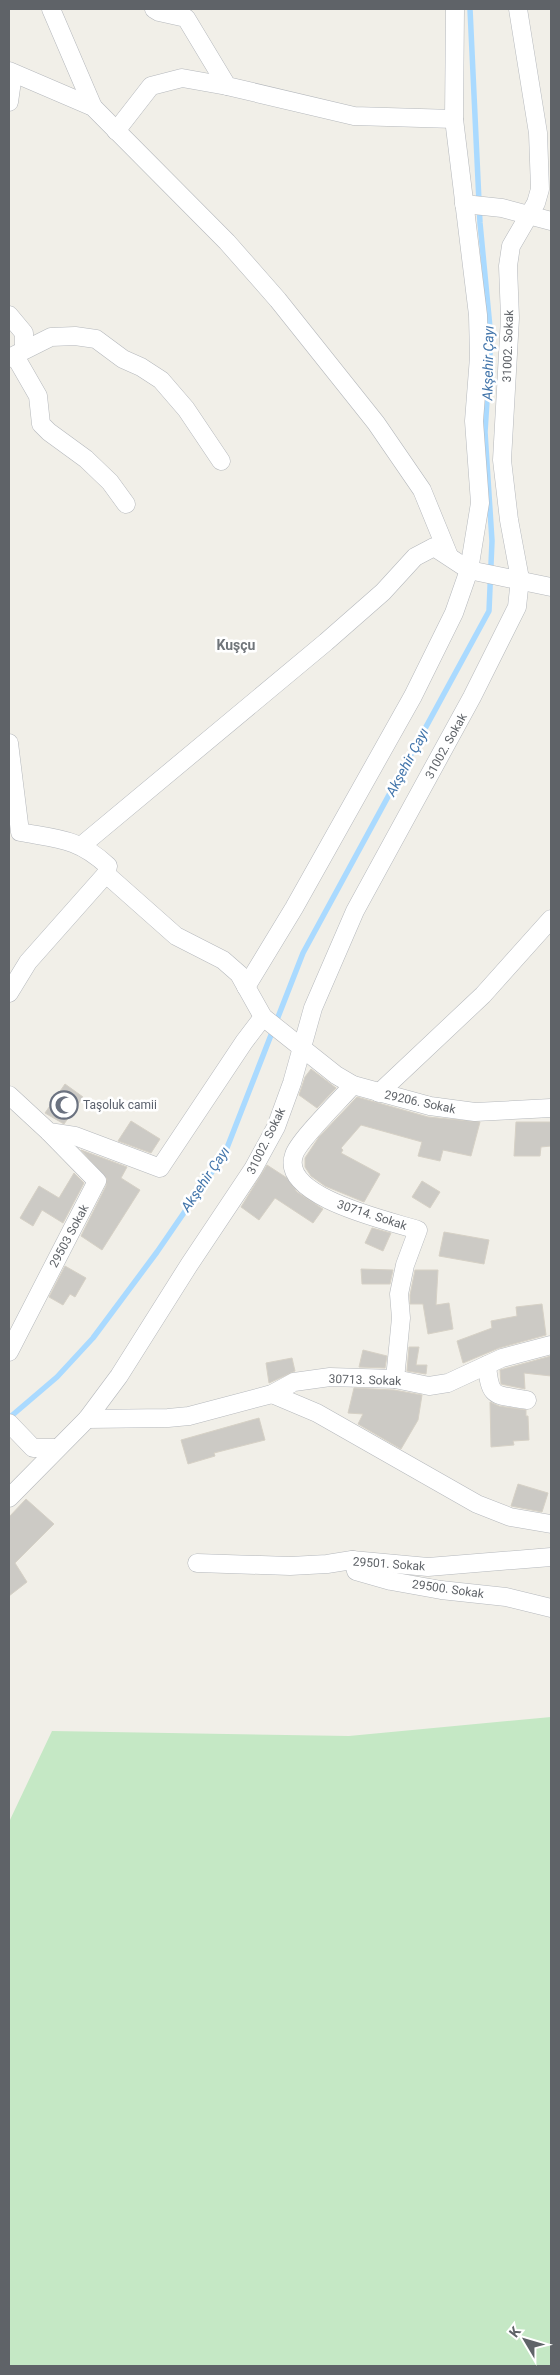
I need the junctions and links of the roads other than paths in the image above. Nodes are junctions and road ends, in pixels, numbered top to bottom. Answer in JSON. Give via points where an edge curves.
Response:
{"nodes":[{"id":1,"x":51,"y":9,"type":"edge"},
{"id":2,"x":154,"y":9,"type":"edge"},
{"id":3,"x":455,"y":9,"type":"edge"},
{"id":4,"x":518,"y":9,"type":"edge"},
{"id":5,"x":11,"y":73,"type":"edge"},
{"id":6,"x":226,"y":86,"type":"junction"},
{"id":7,"x":9,"y":102,"type":"edge"},
{"id":8,"x":93,"y":107,"type":"junction"},
{"id":9,"x":454,"y":119,"type":"junction"},
{"id":10,"x":116,"y":131,"type":"junction"},
{"id":11,"x":464,"y":204,"type":"junction"},
{"id":12,"x":529,"y":215,"type":"junction"},
{"id":13,"x":551,"y":221,"type":"edge"},
{"id":14,"x":9,"y":315,"type":"edge"},
{"id":15,"x":16,"y":355,"type":"edge"},
{"id":16,"x":221,"y":461,"type":"dead end"},
{"id":17,"x":126,"y":504,"type":"dead end"},
{"id":18,"x":448,"y":556,"type":"junction"},
{"id":19,"x":469,"y":570,"type":"junction"},
{"id":20,"x":520,"y":579,"type":"junction"},
{"id":21,"x":551,"y":587,"type":"edge"},
{"id":22,"x":9,"y":743,"type":"edge"},
{"id":23,"x":10,"y":767,"type":"edge"},
{"id":24,"x":81,"y":846,"type":"junction"},
{"id":25,"x":106,"y":874,"type":"junction"},
{"id":26,"x":551,"y":919,"type":"edge"},
{"id":27,"x":246,"y":987,"type":"junction"},
{"id":28,"x":9,"y":993,"type":"edge"},
{"id":29,"x":263,"y":1017,"type":"junction"},
{"id":30,"x":302,"y":1048,"type":"junction"},
{"id":31,"x":353,"y":1085,"type":"junction"},
{"id":32,"x":379,"y":1093,"type":"junction"},
{"id":33,"x":9,"y":1095,"type":"edge"},
{"id":34,"x":551,"y":1108,"type":"edge"},
{"id":35,"x":49,"y":1132,"type":"junction"},
{"id":36,"x":551,"y":1344,"type":"edge"},
{"id":37,"x":9,"y":1352,"type":"edge"},
{"id":38,"x":487,"y":1365,"type":"junction"},
{"id":39,"x":395,"y":1379,"type":"junction"},
{"id":40,"x":272,"y":1394,"type":"junction"},
{"id":41,"x":526,"y":1400,"type":"dead end"},
{"id":42,"x":87,"y":1419,"type":"junction"},
{"id":43,"x":9,"y":1423,"type":"edge"},
{"id":44,"x":56,"y":1448,"type":"junction"},
{"id":45,"x":9,"y":1498,"type":"edge"},
{"id":46,"x":551,"y":1524,"type":"edge"},
{"id":47,"x":551,"y":1557,"type":"edge"},
{"id":48,"x":352,"y":1560,"type":"junction"},
{"id":49,"x":197,"y":1563,"type":"dead end"},
{"id":50,"x":551,"y":1608,"type":"edge"}],
"edges":[{"from":1,"to":8,"type":"street"},
{"from":2,"to":6,"type":"street","via":[[186,18]]},
{"from":3,"to":9,"type":"street"},
{"from":4,"to":12,"type":"street","name":"31002. Sokak","via":[[534,95],[540,160],[540,189]]},
{"from":5,"to":7,"type":"street"},
{"from":5,"to":8,"type":"street"},
{"from":6,"to":9,"type":"street","via":[[354,116]]},
{"from":6,"to":10,"type":"street","via":[[182,78],[151,86]]},
{"from":8,"to":10,"type":"street"},
{"from":9,"to":11,"type":"street"},
{"from":10,"to":18,"type":"street","via":[[227,242],[278,300],[370,416],[422,490]]},
{"from":11,"to":12,"type":"street"},
{"from":11,"to":19,"type":"street","via":[[478,315],[479,357],[474,421],[480,503]]},
{"from":12,"to":13,"type":"street"},
{"from":12,"to":20,"type":"street","name":"31002. Sokak","via":[[511,246],[508,266],[510,334],[502,435],[505,491]]},
{"from":14,"to":15,"type":"street","via":[[24,333]]},
{"from":15,"to":16,"type":"street","via":[[50,337],[96,339],[123,359],[161,380],[186,409]]},
{"from":15,"to":17,"type":"street","via":[[38,396],[41,424],[92,464]]},
{"from":18,"to":19,"type":"street"},
{"from":18,"to":24,"type":"street","via":[[434,547],[415,557],[383,592],[326,642]]},
{"from":19,"to":20,"type":"street"},
{"from":19,"to":27,"type":"street","via":[[454,612],[413,696]]},
{"from":20,"to":21,"type":"street"},
{"from":20,"to":30,"type":"street","name":"31002. Sokak","via":[[520,594],[514,613],[343,938],[313,1008]]},
{"from":22,"to":23,"type":"street"},
{"from":23,"to":24,"type":"street","via":[[20,832]]},
{"from":24,"to":25,"type":"street","via":[[108,866]]},
{"from":25,"to":27,"type":"street","via":[[176,936],[223,960],[239,974]]},
{"from":25,"to":28,"type":"street","via":[[28,962]]},
{"from":26,"to":32,"type":"street","via":[[483,995]]},
{"from":27,"to":29,"type":"street"},
{"from":29,"to":30,"type":"street","name":"29206. Sokak"},
{"from":29,"to":35,"type":"street","via":[[160,1168],[75,1136]]},
{"from":30,"to":31,"type":"street","name":"29206. Sokak"},
{"from":30,"to":42,"type":"street","name":"31002. Sokak","via":[[276,1127],[253,1169],[120,1376]]},
{"from":31,"to":32,"type":"street","name":"29206. Sokak"},
{"from":31,"to":39,"type":"street","name":"30714. Sokak","via":[[296,1149],[292,1165],[294,1173],[305,1185],[328,1200],[418,1230],[398,1294],[400,1318]]},
{"from":32,"to":34,"type":"street","name":"29206. Sokak","via":[[430,1106],[475,1112]]},
{"from":33,"to":35,"type":"street"},
{"from":35,"to":37,"type":"street","name":"29503 Sokak","via":[[97,1181]]},
{"from":36,"to":38,"type":"street","name":"30713. Sokak"},
{"from":38,"to":39,"type":"street","name":"30713. Sokak","via":[[448,1383],[428,1386]]},
{"from":38,"to":41,"type":"street","via":[[489,1387],[493,1392]]},
{"from":39,"to":40,"type":"street","name":"30713. Sokak","via":[[330,1377],[294,1382]]},
{"from":40,"to":42,"type":"street","name":"30713. Sokak","via":[[189,1416]]},
{"from":40,"to":46,"type":"street","via":[[316,1413],[477,1504],[510,1517]]},
{"from":42,"to":44,"type":"street","name":"31002. Sokak"},
{"from":43,"to":44,"type":"street","via":[[33,1448]]},
{"from":44,"to":45,"type":"street","name":"31002. Sokak"},
{"from":47,"to":48,"type":"street","name":"29501. Sokak","via":[[428,1567]]},
{"from":48,"to":49,"type":"street","name":"29501. Sokak","via":[[290,1566]]},
{"from":48,"to":50,"type":"street","name":"29500. Sokak","via":[[356,1571],[391,1581],[506,1597]]}]}
